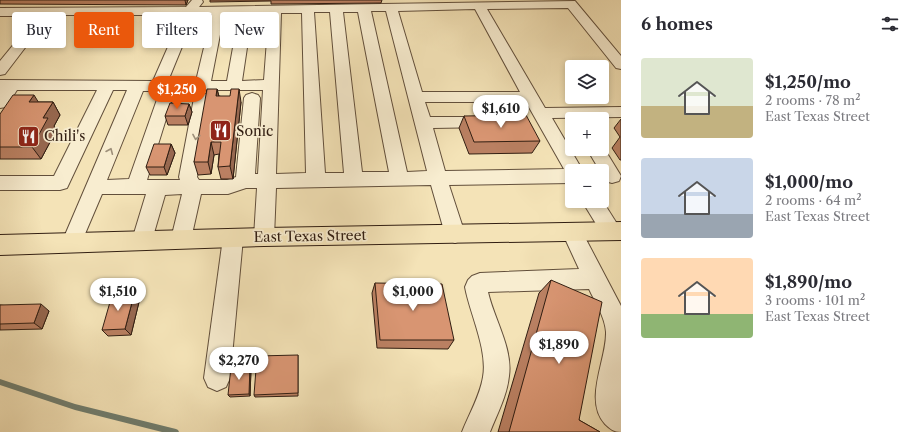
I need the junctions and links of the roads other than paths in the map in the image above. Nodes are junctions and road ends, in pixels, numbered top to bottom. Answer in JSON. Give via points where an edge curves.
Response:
{"nodes":[{"id":1,"x":569,"y":2,"type":"edge"},
{"id":2,"x":194,"y":5,"type":"edge"},
{"id":3,"x":479,"y":6,"type":"junction"},
{"id":4,"x":390,"y":7,"type":"junction"},
{"id":5,"x":336,"y":8,"type":"junction"},
{"id":6,"x":364,"y":8,"type":"junction"},
{"id":7,"x":308,"y":9,"type":"junction"},
{"id":8,"x":219,"y":10,"type":"junction"},
{"id":9,"x":246,"y":10,"type":"junction"},
{"id":10,"x":275,"y":10,"type":"junction"},
{"id":11,"x":0,"y":12,"type":"edge"},
{"id":12,"x":12,"y":12,"type":"edge"},
{"id":13,"x":46,"y":12,"type":"edge"},
{"id":14,"x":18,"y":48,"type":"edge"},
{"id":15,"x":621,"y":65,"type":"edge"},
{"id":16,"x":0,"y":71,"type":"edge"},
{"id":17,"x":6,"y":85,"type":"edge"},
{"id":18,"x":107,"y":86,"type":"junction"},
{"id":19,"x":136,"y":86,"type":"junction"},
{"id":20,"x":164,"y":86,"type":"junction"},
{"id":21,"x":234,"y":86,"type":"junction"},
{"id":22,"x":203,"y":90,"type":"junction"},
{"id":23,"x":271,"y":91,"type":"junction"},
{"id":24,"x":416,"y":97,"type":"junction"},
{"id":25,"x":532,"y":97,"type":"junction"},
{"id":26,"x":252,"y":98,"type":"junction"},
{"id":27,"x":0,"y":102,"type":"edge"},
{"id":28,"x":621,"y":112,"type":"edge"},
{"id":29,"x":609,"y":113,"type":"edge"},
{"id":30,"x":565,"y":117,"type":"edge"},
{"id":31,"x":539,"y":119,"type":"junction"},
{"id":32,"x":507,"y":122,"type":"edge"},
{"id":33,"x":423,"y":123,"type":"junction"},
{"id":34,"x":600,"y":156,"type":"edge"},
{"id":35,"x":569,"y":164,"type":"edge"},
{"id":36,"x":565,"y":176,"type":"edge"},
{"id":37,"x":612,"y":176,"type":"edge"},
{"id":38,"x":399,"y":178,"type":"junction"},
{"id":39,"x":438,"y":178,"type":"junction"},
{"id":40,"x":354,"y":179,"type":"junction"},
{"id":41,"x":267,"y":180,"type":"junction"},
{"id":42,"x":316,"y":180,"type":"junction"},
{"id":43,"x":245,"y":181,"type":"junction"},
{"id":44,"x":0,"y":183,"type":"edge"},
{"id":45,"x":136,"y":186,"type":"junction"},
{"id":46,"x":95,"y":187,"type":"junction"},
{"id":47,"x":193,"y":187,"type":"junction"},
{"id":48,"x":157,"y":188,"type":"junction"},
{"id":49,"x":598,"y":208,"type":"edge"},
{"id":50,"x":616,"y":231,"type":"edge"},
{"id":51,"x":572,"y":232,"type":"junction"},
{"id":52,"x":455,"y":234,"type":"junction"},
{"id":53,"x":264,"y":237,"type":"junction"},
{"id":54,"x":233,"y":238,"type":"junction"},
{"id":55,"x":181,"y":239,"type":"junction"},
{"id":56,"x":142,"y":240,"type":"junction"},
{"id":57,"x":72,"y":242,"type":"junction"},
{"id":58,"x":0,"y":245,"type":"edge"},
{"id":59,"x":595,"y":279,"type":"junction"},
{"id":60,"x":217,"y":378,"type":"dead end"},
{"id":61,"x":621,"y":420,"type":"edge"},
{"id":62,"x":476,"y":432,"type":"edge"}],
"edges":[{"from":1,"to":3,"type":"lane"},
{"from":1,"to":15,"type":"lane"},
{"from":2,"to":8,"type":"lane"},
{"from":2,"to":13,"type":"lane"},
{"from":2,"to":20,"type":"lane"},
{"from":3,"to":4,"type":"lane"},
{"from":3,"to":25,"type":"lane"},
{"from":4,"to":6,"type":"lane"},
{"from":4,"to":24,"type":"lane"},
{"from":5,"to":6,"type":"lane"},
{"from":5,"to":7,"type":"lane"},
{"from":5,"to":40,"type":"lane"},
{"from":6,"to":38,"type":"lane"},
{"from":7,"to":10,"type":"lane"},
{"from":7,"to":42,"type":"lane"},
{"from":8,"to":9,"type":"lane"},
{"from":8,"to":22,"type":"lane"},
{"from":9,"to":10,"type":"lane"},
{"from":9,"to":21,"type":"lane"},
{"from":10,"to":23,"type":"lane"},
{"from":11,"to":12,"type":"lane"},
{"from":14,"to":16,"type":"lane"},
{"from":17,"to":18,"type":"lane"},
{"from":17,"to":27,"type":"lane"},
{"from":18,"to":19,"type":"lane"},
{"from":18,"to":44,"type":"lane","via":[[60,183]]},
{"from":19,"to":20,"type":"lane"},
{"from":46,"to":19,"type":"lane","one_way":true},
{"from":20,"to":22,"type":"lane"},
{"from":20,"to":45,"type":"lane"},
{"from":21,"to":22,"type":"lane"},
{"from":21,"to":23,"type":"lane"},
{"from":22,"to":26,"type":"lane"},
{"from":22,"to":47,"type":"lane","one_way":true,"via":[[188,177]]},
{"from":23,"to":26,"type":"lane"},
{"from":23,"to":41,"type":"lane"},
{"from":24,"to":25,"type":"lane"},
{"from":24,"to":33,"type":"lane"},
{"from":25,"to":31,"type":"lane"},
{"from":26,"to":43,"type":"lane"},
{"from":28,"to":29,"type":"lane"},
{"from":30,"to":31,"type":"lane"},
{"from":31,"to":35,"type":"lane"},
{"from":32,"to":33,"type":"lane"},
{"from":33,"to":39,"type":"lane"},
{"from":34,"to":37,"type":"lane"},
{"from":36,"to":39,"type":"lane"},
{"from":38,"to":39,"type":"lane"},
{"from":38,"to":40,"type":"lane"},
{"from":39,"to":52,"type":"lane"},
{"from":40,"to":42,"type":"lane"},
{"from":41,"to":42,"type":"lane"},
{"from":41,"to":43,"type":"lane"},
{"from":41,"to":53,"type":"lane"},
{"from":43,"to":47,"type":"lane","via":[[228,187]]},
{"from":45,"to":46,"type":"lane"},
{"from":45,"to":48,"type":"lane"},
{"from":46,"to":57,"type":"lane"},
{"from":47,"to":48,"type":"lane"},
{"from":47,"to":55,"type":"lane"},
{"from":48,"to":56,"type":"lane"},
{"from":49,"to":50,"type":"lane"},
{"from":50,"to":51,"type":"main road","name":"East Texas Street"},
{"from":51,"to":52,"type":"main road","name":"East Texas Street"},
{"from":51,"to":59,"type":"lane"},
{"from":52,"to":53,"type":"main road","name":"East Texas Street"},
{"from":53,"to":54,"type":"main road","name":"East Texas Street"},
{"from":54,"to":55,"type":"main road","name":"East Texas Street"},
{"from":54,"to":60,"type":"lane"},
{"from":55,"to":56,"type":"main road","name":"East Texas Street"},
{"from":56,"to":57,"type":"main road","name":"East Texas Street"},
{"from":57,"to":58,"type":"main road","name":"East Texas Street"},
{"from":59,"to":61,"type":"lane","via":[[615,319],[618,332],[608,399],[612,412]]},
{"from":59,"to":62,"type":"lane","via":[[489,282],[480,283],[476,287],[497,372]]}]}
